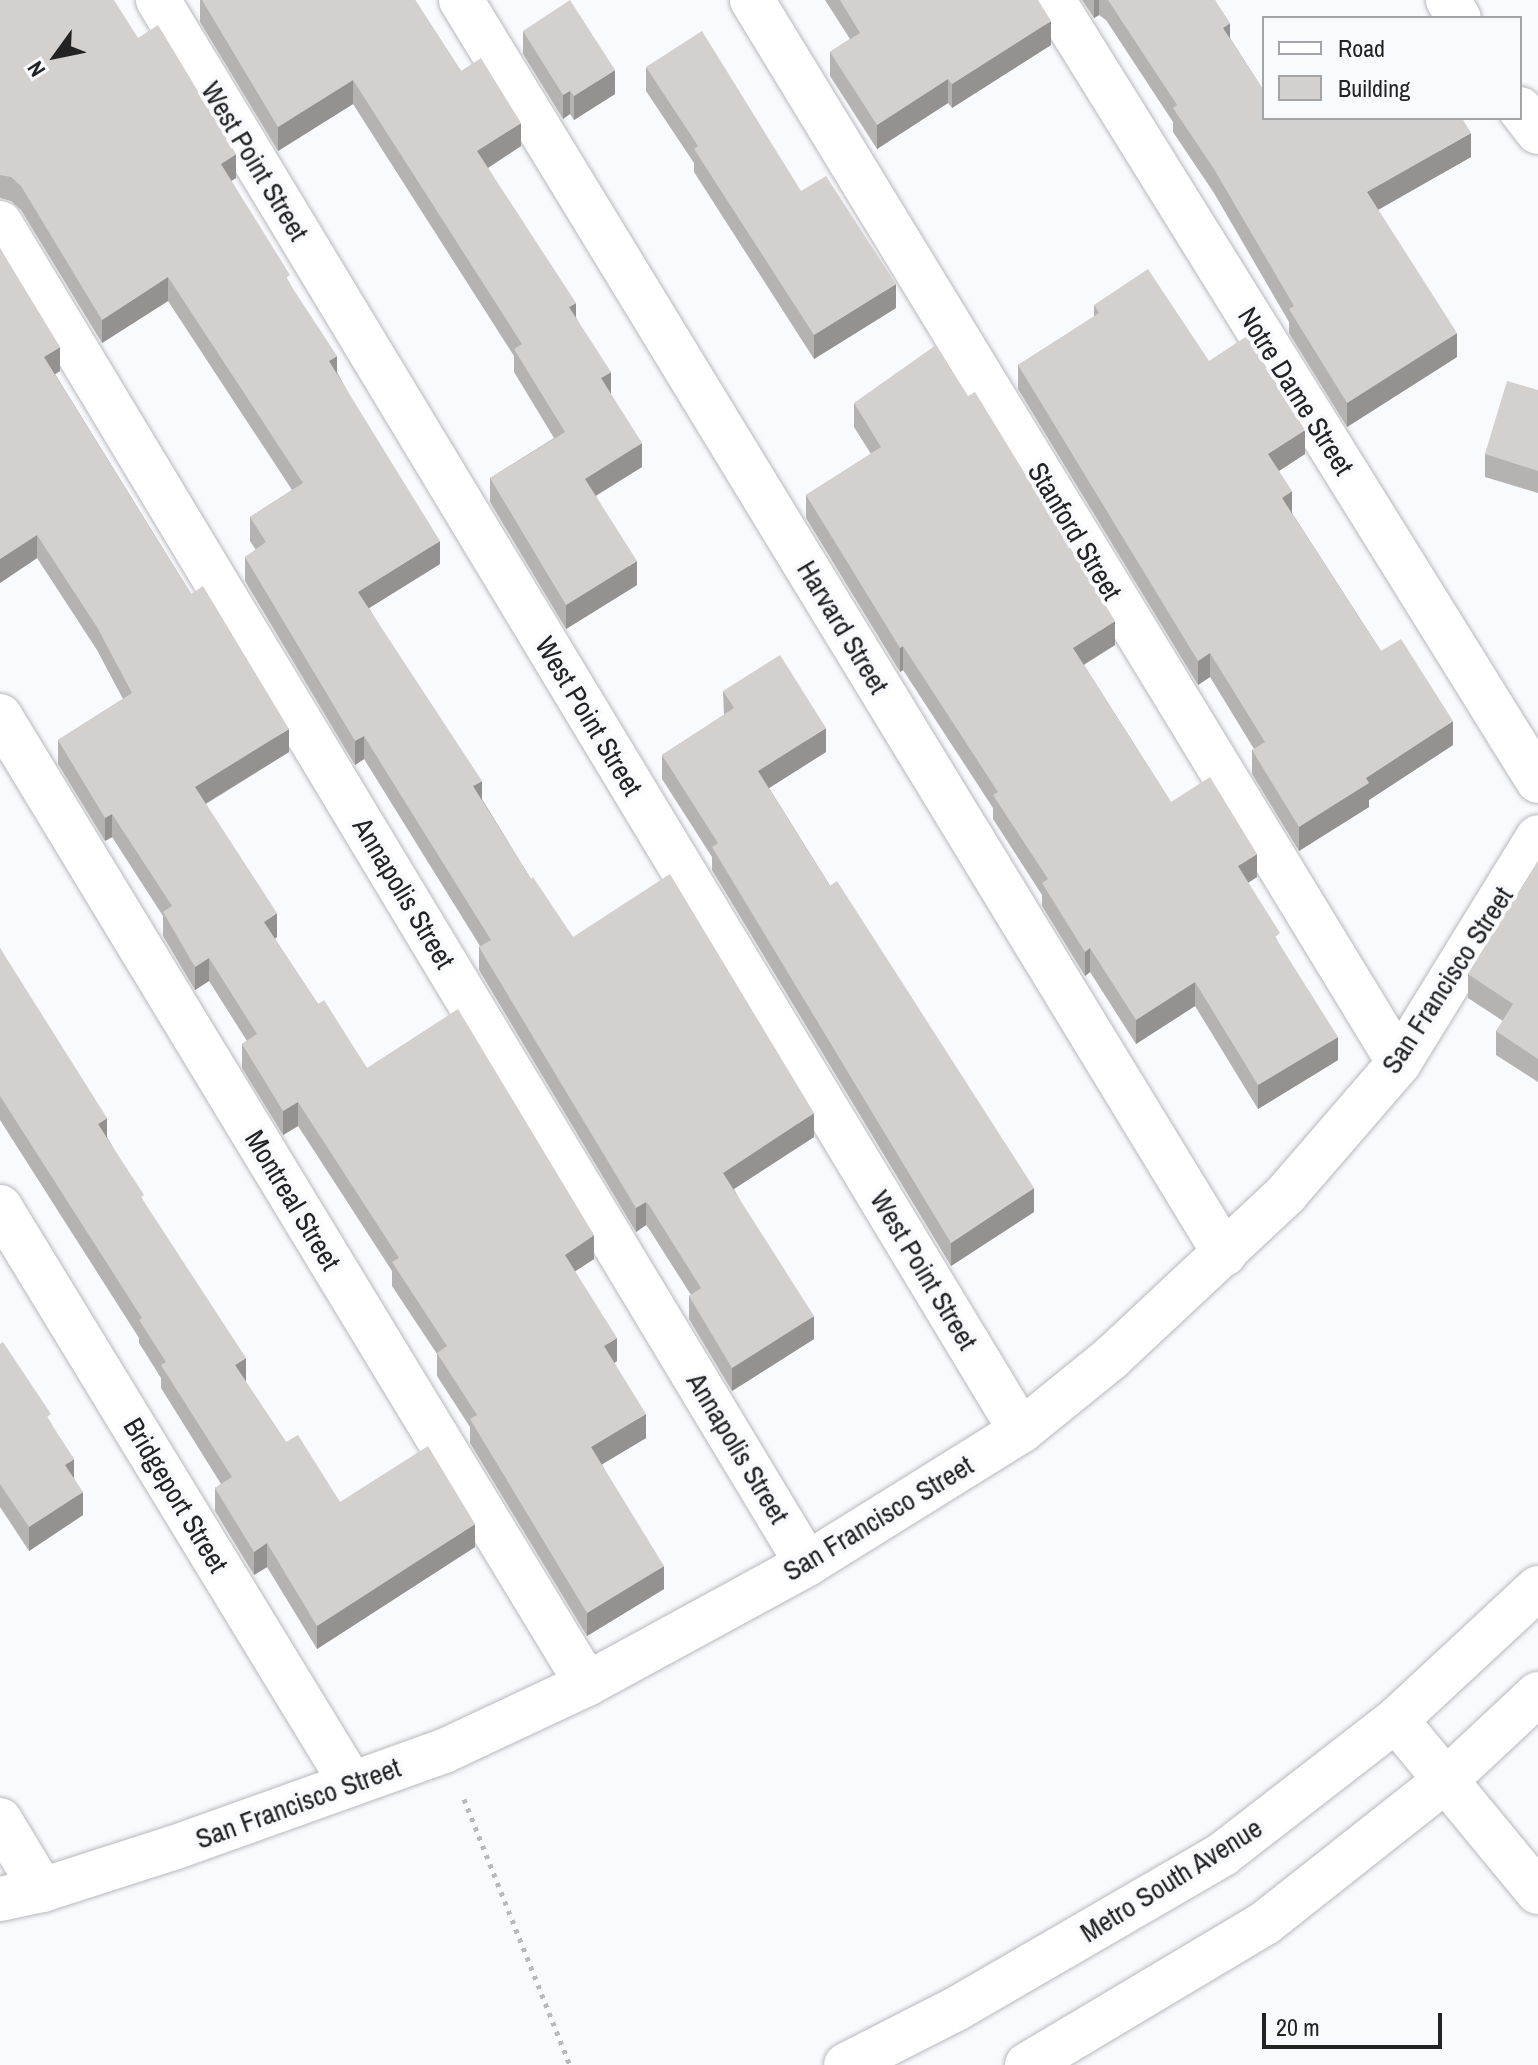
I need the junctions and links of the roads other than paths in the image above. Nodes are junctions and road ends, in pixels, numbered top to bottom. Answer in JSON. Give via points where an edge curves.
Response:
{"nodes":[{"id":1,"x":158,"y":0,"type":"edge"},
{"id":2,"x":461,"y":0,"type":"edge"},
{"id":3,"x":752,"y":0,"type":"edge"},
{"id":4,"x":1053,"y":0,"type":"edge"},
{"id":5,"x":1522,"y":112,"type":"edge"},
{"id":6,"x":1538,"y":132,"type":"edge"},
{"id":7,"x":0,"y":223,"type":"edge"},
{"id":8,"x":0,"y":716,"type":"edge"},
{"id":9,"x":1538,"y":781,"type":"edge"},
{"id":10,"x":1538,"y":837,"type":"edge"},
{"id":11,"x":1399,"y":1063,"type":"junction"},
{"id":12,"x":0,"y":1207,"type":"edge"},
{"id":13,"x":1225,"y":1254,"type":"junction"},
{"id":14,"x":1021,"y":1431,"type":"junction"},
{"id":15,"x":807,"y":1564,"type":"junction"},
{"id":16,"x":1538,"y":1588,"type":"edge"},
{"id":17,"x":587,"y":1684,"type":"junction"},
{"id":18,"x":1538,"y":1694,"type":"edge"},
{"id":19,"x":1396,"y":1720,"type":"junction"},
{"id":20,"x":1446,"y":1780,"type":"junction"},
{"id":21,"x":351,"y":1783,"type":"junction"},
{"id":22,"x":0,"y":1820,"type":"edge"},
{"id":23,"x":42,"y":1890,"type":"junction"},
{"id":24,"x":1538,"y":1892,"type":"edge"},
{"id":25,"x":0,"y":1899,"type":"edge"},
{"id":26,"x":846,"y":2065,"type":"edge"},
{"id":27,"x":1027,"y":2065,"type":"edge"}],
"edges":[{"from":1,"to":14,"type":"street","name":"West Point Street"},
{"from":2,"to":13,"type":"street","name":"Harvard Street"},
{"from":3,"to":11,"type":"street","name":"Stanford Street"},
{"from":4,"to":9,"type":"street","name":"Notre Dame Street"},
{"from":5,"to":6,"type":"street"},
{"from":7,"to":15,"type":"street","name":"Annapolis Street"},
{"from":8,"to":17,"type":"street","name":"Montreal Street"},
{"from":10,"to":11,"type":"street","name":"San Francisco Street"},
{"from":11,"to":13,"type":"street","name":"San Francisco Street","via":[[1286,1194]]},
{"from":12,"to":21,"type":"street","name":"Bridgeport Street"},
{"from":13,"to":14,"type":"street","name":"San Francisco Street"},
{"from":14,"to":15,"type":"street","name":"San Francisco Street"},
{"from":15,"to":17,"type":"street","name":"San Francisco Street"},
{"from":16,"to":19,"type":"street","name":"Metro South Avenue"},
{"from":17,"to":21,"type":"street","name":"San Francisco Street","via":[[444,1751]]},
{"from":18,"to":20,"type":"street"},
{"from":19,"to":20,"type":"street"},
{"from":19,"to":26,"type":"street","name":"Metro South Avenue","via":[[1223,1854],[956,2009]]},
{"from":20,"to":24,"type":"street"},
{"from":20,"to":27,"type":"street","via":[[1265,1923]]},
{"from":21,"to":23,"type":"street","name":"San Francisco Street"},
{"from":22,"to":23,"type":"street"},
{"from":23,"to":25,"type":"street","name":"San Francisco Street"}]}
